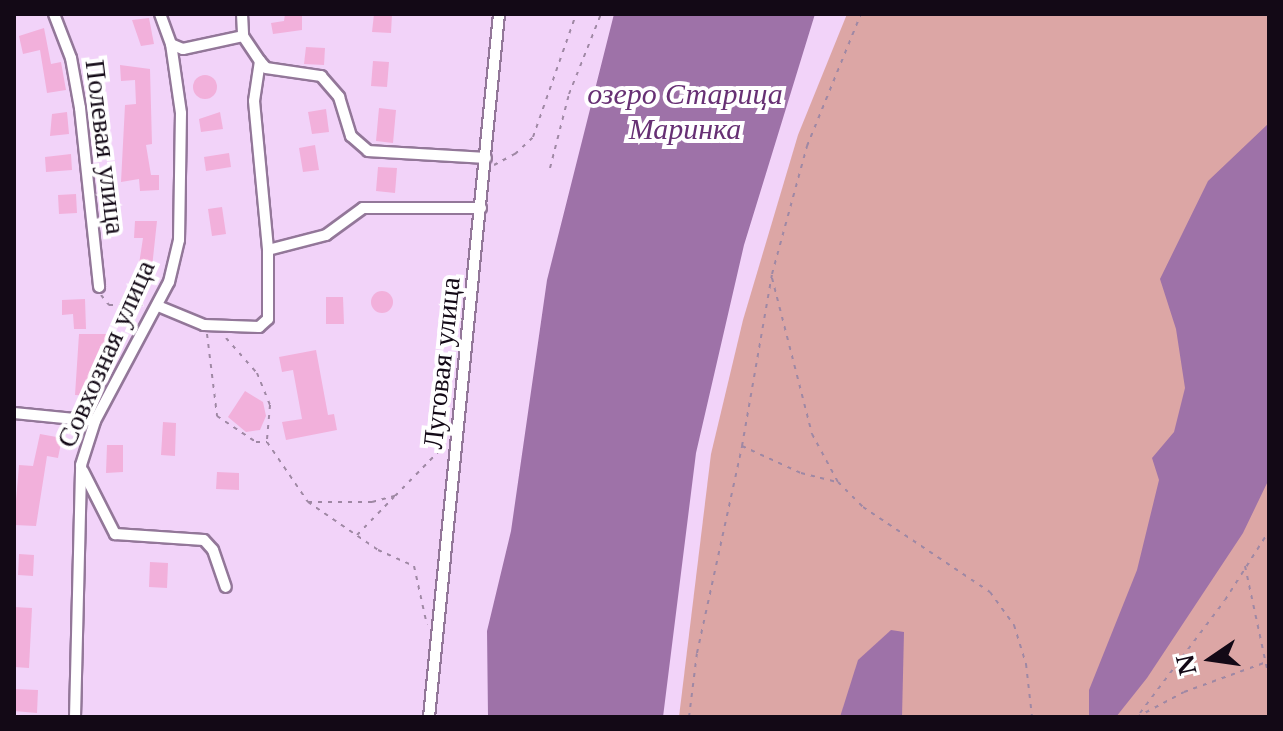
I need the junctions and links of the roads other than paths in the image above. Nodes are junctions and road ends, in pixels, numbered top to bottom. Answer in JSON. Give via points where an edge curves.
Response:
{"nodes":[{"id":1,"x":54,"y":14,"type":"edge"},
{"id":2,"x":160,"y":14,"type":"edge"},
{"id":3,"x":242,"y":14,"type":"edge"},
{"id":4,"x":499,"y":14,"type":"edge"},
{"id":5,"x":243,"y":36,"type":"junction"},
{"id":6,"x":171,"y":44,"type":"junction"},
{"id":7,"x":260,"y":61,"type":"junction"},
{"id":8,"x":486,"y":163,"type":"junction"},
{"id":9,"x":481,"y":208,"type":"junction"},
{"id":10,"x":268,"y":250,"type":"junction"},
{"id":11,"x":99,"y":287,"type":"road end"},
{"id":12,"x":158,"y":306,"type":"junction"},
{"id":13,"x":14,"y":413,"type":"edge"},
{"id":14,"x":95,"y":421,"type":"junction"},
{"id":15,"x":81,"y":465,"type":"junction"},
{"id":16,"x":226,"y":587,"type":"dead end"},
{"id":17,"x":75,"y":717,"type":"edge"},
{"id":18,"x":429,"y":717,"type":"edge"}],
"edges":[{"from":1,"to":11,"type":"street","name":"Полевая улица","via":[[76,83]]},
{"from":2,"to":6,"type":"street","name":"Совхозная улица"},
{"from":3,"to":5,"type":"street"},
{"from":4,"to":8,"type":"street","name":"Луговая улица"},
{"from":5,"to":6,"type":"street","via":[[196,48]]},
{"from":5,"to":7,"type":"street"},
{"from":6,"to":12,"type":"street","name":"Совхозная улица","via":[[181,113],[183,200],[179,240]]},
{"from":7,"to":8,"type":"street","via":[[266,68],[321,76],[339,97],[351,136],[368,151]]},
{"from":7,"to":10,"type":"street","via":[[254,101]]},
{"from":8,"to":9,"type":"street","name":"Луговая улица"},
{"from":9,"to":10,"type":"street","via":[[363,208],[326,235]]},
{"from":9,"to":18,"type":"street","name":"Луговая улица"},
{"from":10,"to":12,"type":"street","via":[[265,324],[246,331],[209,328]]},
{"from":12,"to":14,"type":"street","name":"Совхозная улица"},
{"from":13,"to":14,"type":"street"},
{"from":14,"to":15,"type":"street","name":"Совхозная улица"},
{"from":15,"to":16,"type":"street","via":[[115,534],[204,540]]},
{"from":15,"to":17,"type":"street","name":"Совхозная улица"}]}
